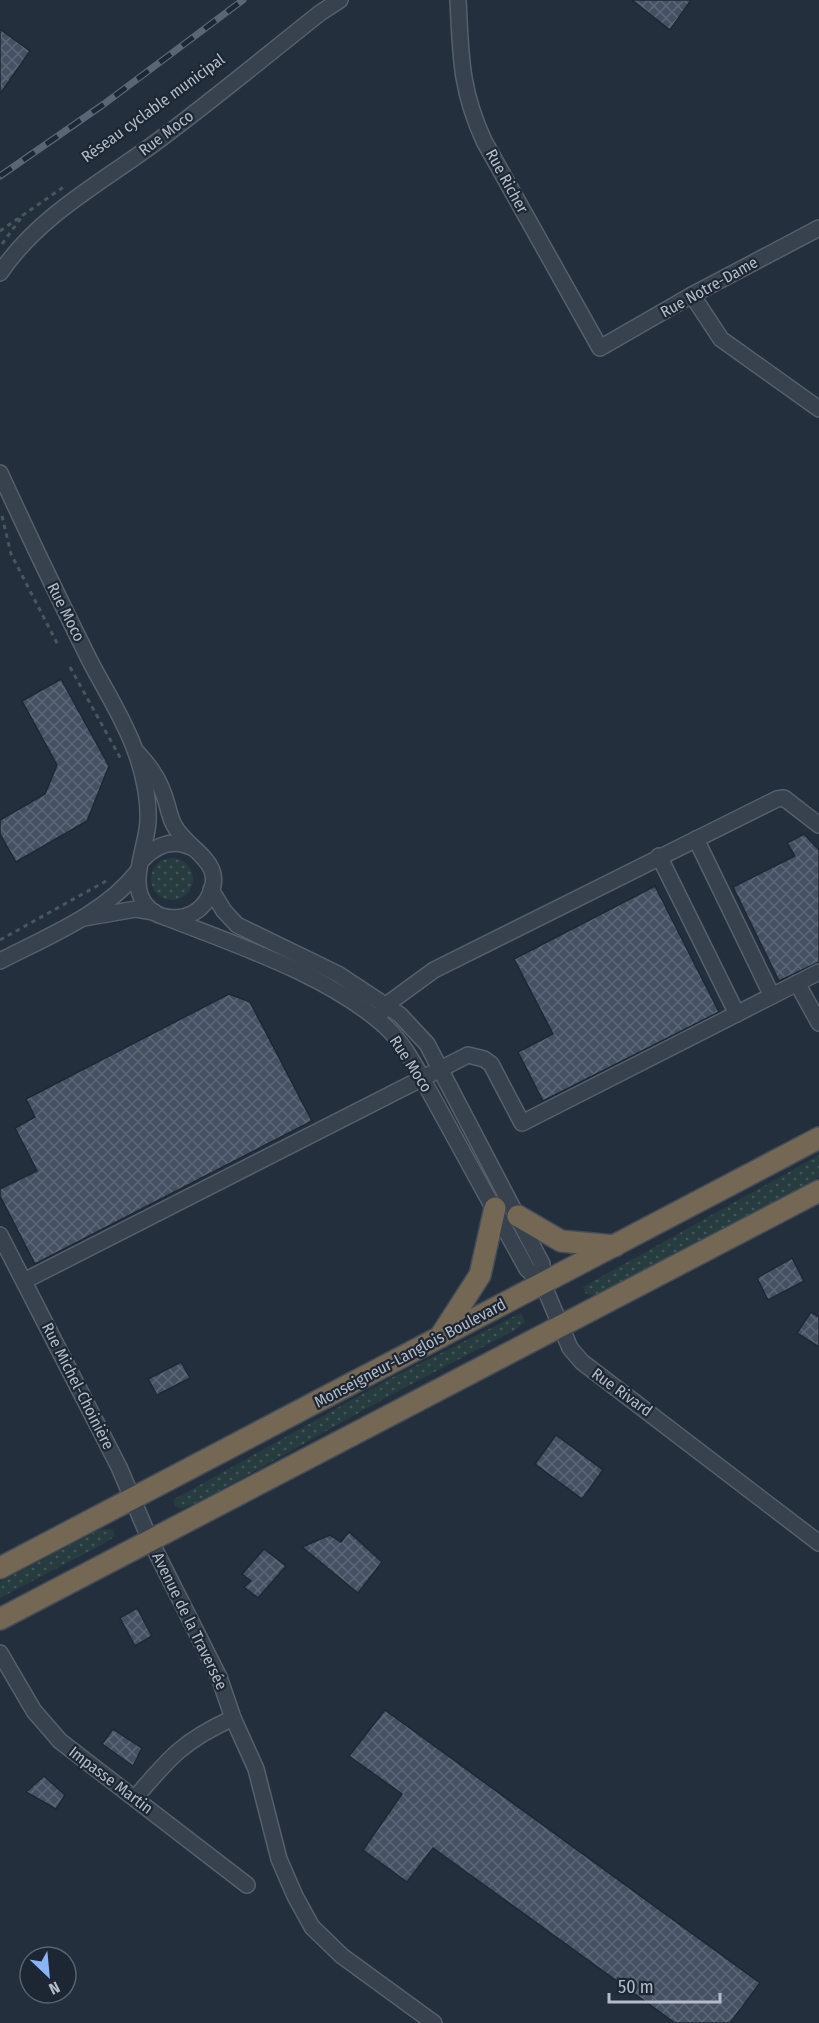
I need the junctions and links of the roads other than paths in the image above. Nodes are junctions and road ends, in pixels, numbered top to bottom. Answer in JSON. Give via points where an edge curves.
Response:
{"nodes":[{"id":1,"x":340,"y":0,"type":"edge"},
{"id":2,"x":458,"y":0,"type":"edge"},
{"id":3,"x":819,"y":228,"type":"edge"},
{"id":4,"x":0,"y":273,"type":"edge"},
{"id":5,"x":692,"y":295,"type":"junction"},
{"id":6,"x":600,"y":348,"type":"joint"},
{"id":7,"x":819,"y":409,"type":"edge"},
{"id":8,"x":0,"y":473,"type":"edge"},
{"id":9,"x":135,"y":750,"type":"junction"},
{"id":10,"x":819,"y":825,"type":"edge"},
{"id":11,"x":696,"y":838,"type":"junction"},
{"id":12,"x":197,"y":849,"type":"junction"},
{"id":13,"x":659,"y":856,"type":"junction"},
{"id":14,"x":140,"y":865,"type":"junction"},
{"id":15,"x":211,"y":890,"type":"junction"},
{"id":16,"x":159,"y":915,"type":"junction"},
{"id":17,"x":79,"y":920,"type":"junction"},
{"id":18,"x":0,"y":961,"type":"edge"},
{"id":19,"x":817,"y":978,"type":"edge"},
{"id":20,"x":797,"y":983,"type":"junction"},
{"id":21,"x":772,"y":996,"type":"junction"},
{"id":22,"x":386,"y":1005,"type":"junction"},
{"id":23,"x":737,"y":1014,"type":"junction"},
{"id":24,"x":377,"y":1020,"type":"junction"},
{"id":25,"x":819,"y":1023,"type":"edge"},
{"id":26,"x":441,"y":1068,"type":"junction"},
{"id":27,"x":422,"y":1078,"type":"junction"},
{"id":28,"x":819,"y":1138,"type":"edge"},
{"id":29,"x":819,"y":1191,"type":"edge"},
{"id":30,"x":495,"y":1208,"type":"junction"},
{"id":31,"x":518,"y":1215,"type":"junction"},
{"id":32,"x":0,"y":1234,"type":"edge"},
{"id":33,"x":616,"y":1246,"type":"junction"},
{"id":34,"x":24,"y":1281,"type":"junction"},
{"id":35,"x":543,"y":1284,"type":"junction"},
{"id":36,"x":563,"y":1325,"type":"junction"},
{"id":37,"x":440,"y":1338,"type":"junction"},
{"id":38,"x":134,"y":1497,"type":"junction"},
{"id":39,"x":150,"y":1540,"type":"junction"},
{"id":40,"x":819,"y":1543,"type":"edge"},
{"id":41,"x":0,"y":1568,"type":"edge"},
{"id":42,"x":0,"y":1619,"type":"edge"},
{"id":43,"x":1,"y":1654,"type":"edge"},
{"id":44,"x":233,"y":1718,"type":"junction"},
{"id":45,"x":135,"y":1798,"type":"junction"},
{"id":46,"x":247,"y":1885,"type":"dead end"},
{"id":47,"x":434,"y":2023,"type":"edge"}],
"edges":[{"from":1,"to":4,"type":"street","name":"Rue Moco","via":[[159,140],[41,223]]},
{"from":2,"to":6,"type":"street","name":"Rue Richer","via":[[463,81],[471,110],[484,141]]},
{"from":3,"to":5,"type":"street","name":"Rue Notre-Dame"},
{"from":5,"to":6,"type":"street","name":"Rue Notre-Dame"},
{"from":5,"to":7,"type":"street","via":[[721,339]]},
{"from":8,"to":9,"type":"street","name":"Rue Moco"},
{"from":9,"to":12,"type":"street","name":"Rue Moco","via":[[157,777],[174,826]]},
{"from":9,"to":14,"type":"street","name":"Rue Moco","via":[[148,819]]},
{"from":10,"to":11,"type":"street","via":[[784,798]]},
{"from":11,"to":13,"type":"street"},
{"from":11,"to":21,"type":"street"},
{"from":12,"to":14,"type":"street","via":[[174,842],[161,845]]},
{"from":12,"to":15,"type":"street","name":"Rue Moco","via":[[211,868]]},
{"from":13,"to":22,"type":"street","via":[[434,970]]},
{"from":13,"to":23,"type":"street"},
{"from":14,"to":16,"type":"street","name":"Rue Moco","via":[[139,894]]},
{"from":14,"to":17,"type":"street","via":[[128,884]]},
{"from":15,"to":16,"type":"street","via":[[198,910],[188,916]]},
{"from":15,"to":22,"type":"street","name":"Rue Moco","via":[[237,925],[338,974]]},
{"from":16,"to":17,"type":"street","via":[[136,909]]},
{"from":16,"to":24,"type":"street","name":"Rue Moco","via":[[347,995]]},
{"from":17,"to":18,"type":"street"},
{"from":19,"to":20,"type":"street"},
{"from":20,"to":21,"type":"street"},
{"from":20,"to":25,"type":"street"},
{"from":21,"to":23,"type":"street"},
{"from":22,"to":24,"type":"street"},
{"from":22,"to":26,"type":"street","name":"Rue Moco","via":[[427,1044]]},
{"from":23,"to":26,"type":"street","via":[[522,1123],[491,1064],[484,1059],[468,1055]]},
{"from":24,"to":27,"type":"street","name":"Rue Moco","via":[[406,1050]]},
{"from":26,"to":27,"type":"street"},
{"from":26,"to":31,"type":"street","name":"Rue Moco"},
{"from":27,"to":30,"type":"street","name":"Rue Moco"},
{"from":27,"to":34,"type":"street"},
{"from":28,"to":33,"type":"highway","name":"Monseigneur-Langlois Boulevard"},
{"from":29,"to":36,"type":"highway"},
{"from":30,"to":35,"type":"street","name":"Rue Moco","via":[[527,1269]]},
{"from":30,"to":37,"type":"highway","via":[[480,1275]]},
{"from":31,"to":33,"type":"highway","via":[[561,1241]]},
{"from":31,"to":35,"type":"street","name":"Rue Moco","via":[[542,1264]]},
{"from":32,"to":34,"type":"street","name":"Rue Michel-Choinière"},
{"from":33,"to":35,"type":"highway","name":"Monseigneur-Langlois Boulevard"},
{"from":34,"to":38,"type":"street","name":"Rue Michel-Choinière"},
{"from":35,"to":36,"type":"street","name":"Rue Moco"},
{"from":35,"to":37,"type":"highway","name":"Monseigneur-Langlois Boulevard"},
{"from":36,"to":39,"type":"highway"},
{"from":36,"to":40,"type":"street","name":"Rue Rivard","via":[[570,1348],[582,1362]]},
{"from":37,"to":38,"type":"highway","name":"Monseigneur-Langlois Boulevard"},
{"from":38,"to":39,"type":"street","name":"Rue Michel-Choinière"},
{"from":38,"to":41,"type":"highway","name":"Monseigneur-Langlois Boulevard"},
{"from":39,"to":42,"type":"highway"},
{"from":39,"to":44,"type":"street","name":"Avenue de la Traversée","via":[[219,1677]]},
{"from":43,"to":45,"type":"street","name":"Impasse Martin","via":[[45,1726],[85,1763]]},
{"from":44,"to":45,"type":"street","via":[[182,1745]]},
{"from":44,"to":47,"type":"street","name":"Avenue de la Traversée","via":[[256,1769],[279,1859],[312,1928],[342,1956]]},
{"from":45,"to":46,"type":"street","name":"Impasse Martin"}]}
